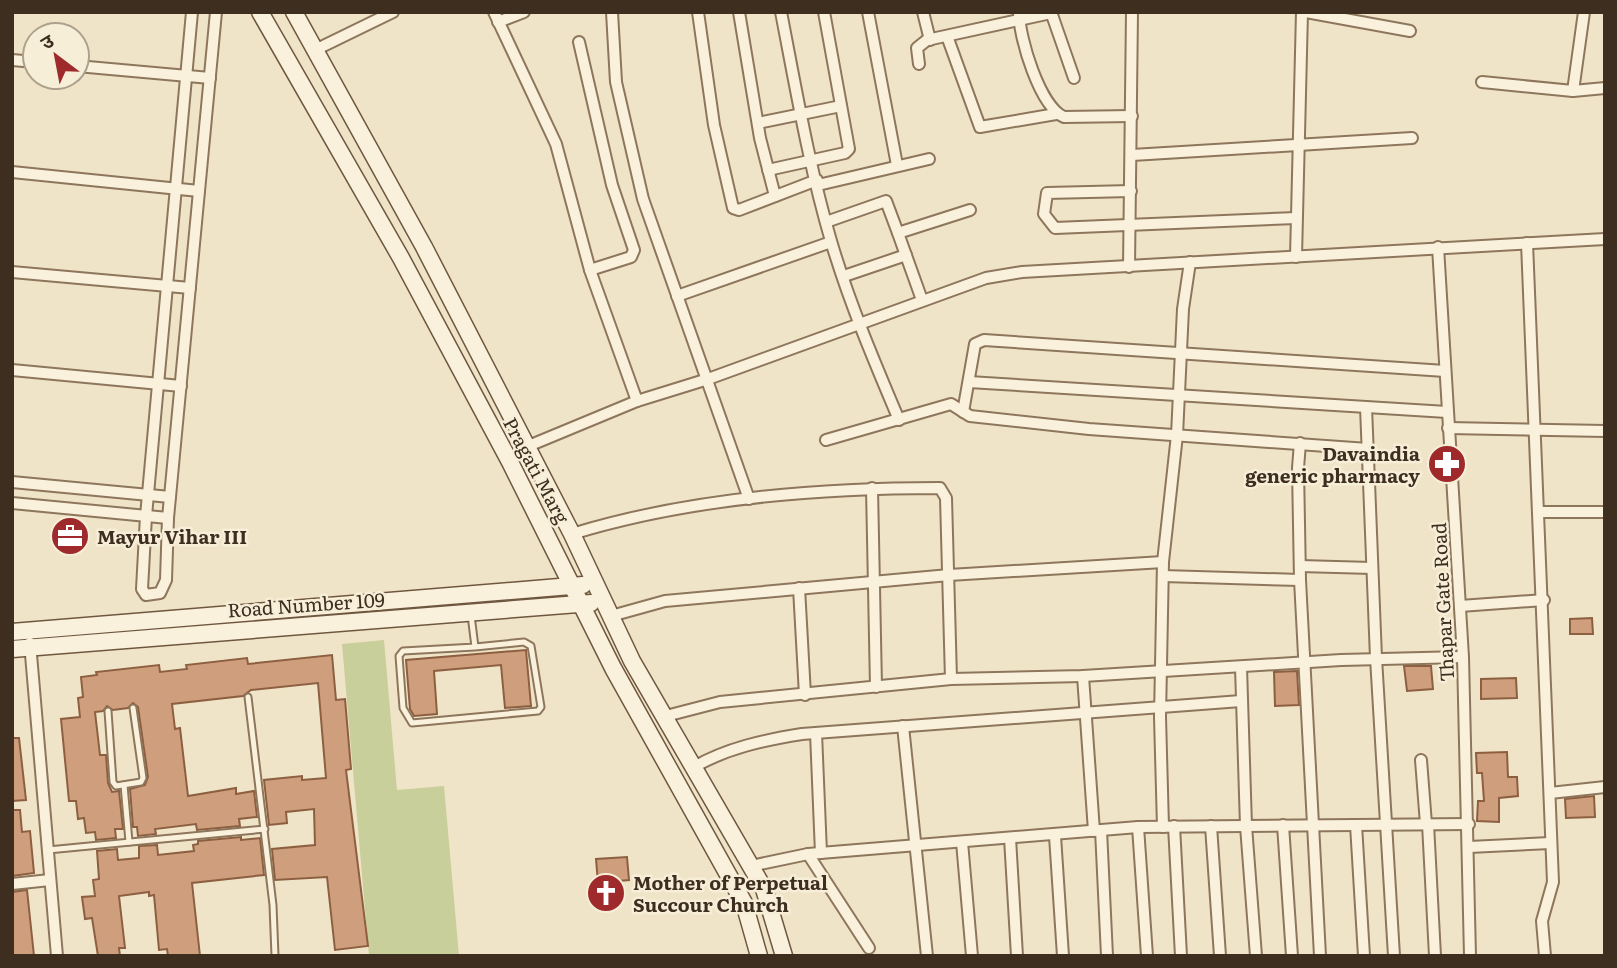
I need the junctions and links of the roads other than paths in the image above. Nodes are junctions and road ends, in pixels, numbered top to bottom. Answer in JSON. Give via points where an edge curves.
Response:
{"nodes":[{"id":1,"x":192,"y":12,"type":"edge"},
{"id":2,"x":216,"y":12,"type":"edge"},
{"id":3,"x":260,"y":12,"type":"edge"},
{"id":4,"x":294,"y":12,"type":"edge"},
{"id":5,"x":393,"y":12,"type":"edge"},
{"id":6,"x":524,"y":12,"type":"edge"},
{"id":7,"x":612,"y":12,"type":"edge"},
{"id":8,"x":698,"y":12,"type":"edge"},
{"id":9,"x":739,"y":12,"type":"edge"},
{"id":10,"x":781,"y":12,"type":"edge"},
{"id":11,"x":824,"y":12,"type":"edge"},
{"id":12,"x":868,"y":12,"type":"edge"},
{"id":13,"x":923,"y":12,"type":"edge"},
{"id":14,"x":1051,"y":12,"type":"edge"},
{"id":15,"x":1132,"y":12,"type":"edge"},
{"id":16,"x":1584,"y":12,"type":"edge"},
{"id":17,"x":1309,"y":13,"type":"edge"},
{"id":18,"x":496,"y":17,"type":"edge"},
{"id":19,"x":1019,"y":17,"type":"edge"},
{"id":20,"x":1410,"y":31,"type":"dead end"},
{"id":21,"x":947,"y":36,"type":"junction"},
{"id":22,"x":930,"y":40,"type":"junction"},
{"id":23,"x":579,"y":41,"type":"dead end"},
{"id":24,"x":315,"y":50,"type":"junction"},
{"id":25,"x":919,"y":64,"type":"dead end"},
{"id":26,"x":91,"y":67,"type":"edge"},
{"id":27,"x":186,"y":76,"type":"junction"},
{"id":28,"x":210,"y":78,"type":"junction"},
{"id":29,"x":1074,"y":78,"type":"dead end"},
{"id":30,"x":1482,"y":82,"type":"dead end"},
{"id":31,"x":1605,"y":88,"type":"edge"},
{"id":32,"x":1573,"y":91,"type":"junction"},
{"id":33,"x":841,"y":106,"type":"junction"},
{"id":34,"x":800,"y":114,"type":"junction"},
{"id":35,"x":1056,"y":114,"type":"junction"},
{"id":36,"x":1132,"y":116,"type":"junction"},
{"id":37,"x":758,"y":123,"type":"junction"},
{"id":38,"x":1412,"y":138,"type":"dead end"},
{"id":39,"x":1298,"y":143,"type":"junction"},
{"id":40,"x":1132,"y":155,"type":"junction"},
{"id":41,"x":812,"y":159,"type":"junction"},
{"id":42,"x":929,"y":159,"type":"dead end"},
{"id":43,"x":897,"y":165,"type":"junction"},
{"id":44,"x":768,"y":170,"type":"junction"},
{"id":45,"x":12,"y":172,"type":"edge"},
{"id":46,"x":817,"y":183,"type":"junction"},
{"id":47,"x":176,"y":189,"type":"junction"},
{"id":48,"x":199,"y":191,"type":"junction"},
{"id":49,"x":1131,"y":191,"type":"junction"},
{"id":50,"x":775,"y":196,"type":"junction"},
{"id":51,"x":970,"y":210,"type":"dead end"},
{"id":52,"x":1296,"y":218,"type":"junction"},
{"id":53,"x":826,"y":222,"type":"junction"},
{"id":54,"x":1131,"y":224,"type":"junction"},
{"id":55,"x":898,"y":233,"type":"junction"},
{"id":56,"x":1605,"y":239,"type":"edge"},
{"id":57,"x":831,"y":242,"type":"junction"},
{"id":58,"x":1527,"y":243,"type":"junction"},
{"id":59,"x":1438,"y":247,"type":"junction"},
{"id":60,"x":906,"y":255,"type":"junction"},
{"id":61,"x":1296,"y":257,"type":"junction"},
{"id":62,"x":1190,"y":262,"type":"junction"},
{"id":63,"x":1129,"y":267,"type":"junction"},
{"id":64,"x":590,"y":270,"type":"junction"},
{"id":65,"x":12,"y":272,"type":"edge"},
{"id":66,"x":844,"y":276,"type":"junction"},
{"id":67,"x":167,"y":286,"type":"junction"},
{"id":68,"x":190,"y":288,"type":"junction"},
{"id":69,"x":677,"y":296,"type":"junction"},
{"id":70,"x":922,"y":300,"type":"junction"},
{"id":71,"x":860,"y":325,"type":"junction"},
{"id":72,"x":1181,"y":352,"type":"junction"},
{"id":73,"x":12,"y":370,"type":"edge"},
{"id":74,"x":1445,"y":371,"type":"junction"},
{"id":75,"x":708,"y":379,"type":"junction"},
{"id":76,"x":969,"y":382,"type":"junction"},
{"id":77,"x":158,"y":384,"type":"junction"},
{"id":78,"x":181,"y":386,"type":"junction"},
{"id":79,"x":1180,"y":394,"type":"junction"},
{"id":80,"x":637,"y":401,"type":"junction"},
{"id":81,"x":1366,"y":407,"type":"junction"},
{"id":82,"x":963,"y":412,"type":"junction"},
{"id":83,"x":1447,"y":412,"type":"junction"},
{"id":84,"x":899,"y":420,"type":"junction"},
{"id":85,"x":1448,"y":428,"type":"junction"},
{"id":86,"x":1534,"y":428,"type":"junction"},
{"id":87,"x":1605,"y":431,"type":"edge"},
{"id":88,"x":1177,"y":435,"type":"junction"},
{"id":89,"x":826,"y":440,"type":"dead end"},
{"id":90,"x":1300,"y":443,"type":"junction"},
{"id":91,"x":526,"y":447,"type":"junction"},
{"id":92,"x":1368,"y":449,"type":"junction"},
{"id":93,"x":12,"y":482,"type":"edge"},
{"id":94,"x":872,"y":488,"type":"junction"},
{"id":95,"x":148,"y":495,"type":"junction"},
{"id":96,"x":170,"y":497,"type":"junction"},
{"id":97,"x":749,"y":499,"type":"junction"},
{"id":98,"x":12,"y":503,"type":"edge"},
{"id":99,"x":1540,"y":512,"type":"junction"},
{"id":100,"x":1605,"y":512,"type":"edge"},
{"id":101,"x":146,"y":516,"type":"junction"},
{"id":102,"x":168,"y":518,"type":"junction"},
{"id":103,"x":572,"y":534,"type":"junction"},
{"id":104,"x":1163,"y":562,"type":"junction"},
{"id":105,"x":1300,"y":566,"type":"junction"},
{"id":106,"x":1372,"y":568,"type":"junction"},
{"id":107,"x":950,"y":575,"type":"junction"},
{"id":108,"x":1163,"y":576,"type":"junction"},
{"id":109,"x":1300,"y":580,"type":"junction"},
{"id":110,"x":874,"y":582,"type":"junction"},
{"id":111,"x":596,"y":583,"type":"junction"},
{"id":112,"x":573,"y":585,"type":"junction"},
{"id":113,"x":799,"y":588,"type":"junction"},
{"id":114,"x":1544,"y":600,"type":"junction"},
{"id":115,"x":582,"y":604,"type":"junction"},
{"id":116,"x":1460,"y":606,"type":"junction"},
{"id":117,"x":607,"y":609,"type":"junction"},
{"id":118,"x":470,"y":612,"type":"junction"},
{"id":119,"x":29,"y":630,"type":"junction"},
{"id":120,"x":12,"y":632,"type":"edge"},
{"id":121,"x":30,"y":647,"type":"junction"},
{"id":122,"x":475,"y":647,"type":"junction"},
{"id":123,"x":12,"y":649,"type":"edge"},
{"id":124,"x":1463,"y":657,"type":"junction"},
{"id":125,"x":1376,"y":658,"type":"junction"},
{"id":126,"x":1303,"y":662,"type":"junction"},
{"id":127,"x":1241,"y":667,"type":"junction"},
{"id":128,"x":1161,"y":669,"type":"junction"},
{"id":129,"x":1083,"y":676,"type":"junction"},
{"id":130,"x":951,"y":679,"type":"junction"},
{"id":131,"x":876,"y":687,"type":"junction"},
{"id":132,"x":805,"y":695,"type":"junction"},
{"id":133,"x":248,"y":697,"type":"dead end"},
{"id":134,"x":1241,"y":701,"type":"junction"},
{"id":135,"x":1160,"y":706,"type":"junction"},
{"id":136,"x":133,"y":708,"type":"dead end"},
{"id":137,"x":108,"y":711,"type":"dead end"},
{"id":138,"x":1085,"y":711,"type":"junction"},
{"id":139,"x":662,"y":717,"type":"junction"},
{"id":140,"x":903,"y":726,"type":"junction"},
{"id":141,"x":816,"y":733,"type":"junction"},
{"id":142,"x":1421,"y":760,"type":"dead end"},
{"id":143,"x":694,"y":768,"type":"junction"},
{"id":144,"x":124,"y":785,"type":"junction"},
{"id":145,"x":1605,"y":787,"type":"edge"},
{"id":146,"x":1550,"y":793,"type":"junction"},
{"id":147,"x":1387,"y":823,"type":"junction"},
{"id":148,"x":1427,"y":824,"type":"junction"},
{"id":149,"x":1469,"y":824,"type":"junction"},
{"id":150,"x":1283,"y":825,"type":"junction"},
{"id":151,"x":1356,"y":825,"type":"junction"},
{"id":152,"x":1169,"y":826,"type":"junction"},
{"id":153,"x":1211,"y":826,"type":"junction"},
{"id":154,"x":1246,"y":826,"type":"junction"},
{"id":155,"x":1313,"y":826,"type":"junction"},
{"id":156,"x":1138,"y":827,"type":"junction"},
{"id":157,"x":265,"y":829,"type":"junction"},
{"id":158,"x":1098,"y":831,"type":"junction"},
{"id":159,"x":1055,"y":836,"type":"junction"},
{"id":160,"x":1010,"y":838,"type":"junction"},
{"id":161,"x":129,"y":842,"type":"junction"},
{"id":162,"x":962,"y":842,"type":"junction"},
{"id":163,"x":1550,"y":843,"type":"junction"},
{"id":164,"x":915,"y":846,"type":"junction"},
{"id":165,"x":1469,"y":848,"type":"junction"},
{"id":166,"x":48,"y":850,"type":"junction"},
{"id":167,"x":821,"y":853,"type":"junction"},
{"id":168,"x":808,"y":854,"type":"junction"},
{"id":169,"x":751,"y":866,"type":"junction"},
{"id":170,"x":50,"y":880,"type":"junction"},
{"id":171,"x":12,"y":884,"type":"edge"},
{"id":172,"x":869,"y":948,"type":"dead end"},
{"id":173,"x":57,"y":956,"type":"edge"},
{"id":174,"x":275,"y":956,"type":"edge"},
{"id":175,"x":759,"y":956,"type":"edge"},
{"id":176,"x":784,"y":956,"type":"edge"},
{"id":177,"x":927,"y":956,"type":"edge"},
{"id":178,"x":972,"y":956,"type":"edge"},
{"id":179,"x":1017,"y":956,"type":"edge"},
{"id":180,"x":1063,"y":956,"type":"edge"},
{"id":181,"x":1107,"y":956,"type":"edge"},
{"id":182,"x":1147,"y":956,"type":"edge"},
{"id":183,"x":1181,"y":956,"type":"edge"},
{"id":184,"x":1220,"y":956,"type":"edge"},
{"id":185,"x":1256,"y":956,"type":"edge"},
{"id":186,"x":1292,"y":956,"type":"edge"},
{"id":187,"x":1320,"y":956,"type":"edge"},
{"id":188,"x":1364,"y":956,"type":"edge"},
{"id":189,"x":1394,"y":956,"type":"edge"},
{"id":190,"x":1435,"y":956,"type":"edge"},
{"id":191,"x":1470,"y":956,"type":"edge"},
{"id":192,"x":1545,"y":956,"type":"edge"}],
"edges":[{"from":1,"to":27,"type":"street"},
{"from":2,"to":28,"type":"street"},
{"from":3,"to":112,"type":"main road","name":"Pragati Marg","via":[[401,258]]},
{"from":4,"to":24,"type":"main road","name":"Pragati Marg"},
{"from":5,"to":24,"type":"street"},
{"from":6,"to":18,"type":"street"},
{"from":7,"to":69,"type":"street","via":[[616,82],[643,199]]},
{"from":8,"to":50,"type":"street","via":[[731,206],[739,210]]},
{"from":9,"to":37,"type":"street"},
{"from":10,"to":34,"type":"street"},
{"from":11,"to":33,"type":"street"},
{"from":12,"to":43,"type":"street"},
{"from":13,"to":22,"type":"street"},
{"from":14,"to":19,"type":"street"},
{"from":14,"to":29,"type":"street"},
{"from":15,"to":36,"type":"street"},
{"from":16,"to":32,"type":"street"},
{"from":17,"to":20,"type":"street"},
{"from":17,"to":39,"type":"street"},
{"from":18,"to":64,"type":"street","via":[[556,144]]},
{"from":19,"to":21,"type":"street"},
{"from":19,"to":35,"type":"street","via":[[1027,54]]},
{"from":21,"to":22,"type":"street"},
{"from":21,"to":35,"type":"street","via":[[980,127]]},
{"from":22,"to":25,"type":"street","via":[[916,48]]},
{"from":23,"to":64,"type":"street","via":[[612,185],[635,250],[631,257]]},
{"from":24,"to":91,"type":"main road","name":"Pragati Marg","via":[[424,247]]},
{"from":26,"to":27,"type":"street"},
{"from":27,"to":28,"type":"street"},
{"from":27,"to":47,"type":"street"},
{"from":28,"to":48,"type":"street"},
{"from":30,"to":32,"type":"street"},
{"from":31,"to":32,"type":"street"},
{"from":33,"to":34,"type":"street"},
{"from":33,"to":41,"type":"street","via":[[849,149]]},
{"from":34,"to":37,"type":"street"},
{"from":34,"to":41,"type":"street"},
{"from":35,"to":36,"type":"street"},
{"from":36,"to":40,"type":"street"},
{"from":37,"to":44,"type":"street"},
{"from":38,"to":39,"type":"street"},
{"from":39,"to":40,"type":"street"},
{"from":39,"to":52,"type":"street"},
{"from":40,"to":49,"type":"street"},
{"from":41,"to":44,"type":"street"},
{"from":41,"to":46,"type":"street"},
{"from":42,"to":43,"type":"street"},
{"from":43,"to":46,"type":"street"},
{"from":44,"to":50,"type":"street"},
{"from":45,"to":47,"type":"street"},
{"from":46,"to":50,"type":"street"},
{"from":46,"to":53,"type":"street"},
{"from":47,"to":48,"type":"street"},
{"from":47,"to":67,"type":"street"},
{"from":48,"to":68,"type":"street"},
{"from":49,"to":54,"type":"street"},
{"from":49,"to":54,"type":"street","via":[[1053,192],[1044,197],[1046,220],[1055,228]]},
{"from":51,"to":55,"type":"street"},
{"from":52,"to":54,"type":"street"},
{"from":52,"to":61,"type":"street"},
{"from":53,"to":55,"type":"street","via":[[886,201]]},
{"from":53,"to":57,"type":"street"},
{"from":54,"to":63,"type":"street"},
{"from":55,"to":60,"type":"street"},
{"from":56,"to":58,"type":"street"},
{"from":57,"to":66,"type":"street"},
{"from":57,"to":69,"type":"street"},
{"from":58,"to":59,"type":"street"},
{"from":58,"to":86,"type":"street"},
{"from":59,"to":61,"type":"street"},
{"from":59,"to":74,"type":"street","name":"Thapar Gate Road"},
{"from":60,"to":66,"type":"street"},
{"from":60,"to":70,"type":"street"},
{"from":61,"to":62,"type":"street"},
{"from":62,"to":63,"type":"street"},
{"from":62,"to":72,"type":"street"},
{"from":63,"to":70,"type":"street","via":[[1023,272],[986,278]]},
{"from":64,"to":80,"type":"street"},
{"from":65,"to":67,"type":"street"},
{"from":66,"to":71,"type":"street"},
{"from":67,"to":68,"type":"street"},
{"from":67,"to":77,"type":"street"},
{"from":68,"to":78,"type":"street"},
{"from":69,"to":75,"type":"street"},
{"from":70,"to":71,"type":"street"},
{"from":71,"to":75,"type":"street"},
{"from":71,"to":84,"type":"street"},
{"from":72,"to":74,"type":"street"},
{"from":72,"to":76,"type":"street","via":[[984,340],[975,344]]},
{"from":72,"to":79,"type":"street"},
{"from":73,"to":77,"type":"street"},
{"from":74,"to":83,"type":"street","name":"Thapar Gate Road"},
{"from":75,"to":80,"type":"street"},
{"from":75,"to":97,"type":"street"},
{"from":76,"to":79,"type":"street"},
{"from":76,"to":82,"type":"street"},
{"from":77,"to":78,"type":"street"},
{"from":77,"to":95,"type":"street"},
{"from":78,"to":96,"type":"street"},
{"from":79,"to":81,"type":"street"},
{"from":79,"to":88,"type":"street"},
{"from":80,"to":91,"type":"street"},
{"from":81,"to":83,"type":"street"},
{"from":81,"to":92,"type":"street"},
{"from":82,"to":84,"type":"street","via":[[951,404]]},
{"from":82,"to":88,"type":"street"},
{"from":83,"to":85,"type":"street","name":"Thapar Gate Road"},
{"from":84,"to":89,"type":"street"},
{"from":85,"to":86,"type":"street"},
{"from":85,"to":116,"type":"street","name":"Thapar Gate Road"},
{"from":86,"to":87,"type":"street"},
{"from":86,"to":99,"type":"street"},
{"from":88,"to":90,"type":"street"},
{"from":88,"to":104,"type":"street"},
{"from":90,"to":92,"type":"street"},
{"from":90,"to":105,"type":"street"},
{"from":91,"to":103,"type":"main road","name":"Pragati Marg"},
{"from":92,"to":106,"type":"street"},
{"from":93,"to":95,"type":"street"},
{"from":94,"to":97,"type":"street"},
{"from":94,"to":107,"type":"street","via":[[945,491]]},
{"from":94,"to":110,"type":"street"},
{"from":95,"to":96,"type":"street"},
{"from":95,"to":101,"type":"street"},
{"from":96,"to":102,"type":"street"},
{"from":97,"to":103,"type":"street","via":[[619,520]]},
{"from":98,"to":101,"type":"street"},
{"from":99,"to":100,"type":"street"},
{"from":99,"to":114,"type":"street"},
{"from":101,"to":102,"type":"street"},
{"from":101,"to":102,"type":"street","via":[[142,589],[146,595],[160,593],[166,580]]},
{"from":103,"to":111,"type":"main road","name":"Pragati Marg"},
{"from":104,"to":107,"type":"street"},
{"from":104,"to":108,"type":"street"},
{"from":105,"to":106,"type":"street"},
{"from":105,"to":109,"type":"street"},
{"from":106,"to":125,"type":"street"},
{"from":107,"to":110,"type":"street"},
{"from":107,"to":130,"type":"street"},
{"from":108,"to":109,"type":"street"},
{"from":108,"to":128,"type":"street"},
{"from":109,"to":126,"type":"street"},
{"from":110,"to":113,"type":"street"},
{"from":110,"to":131,"type":"street"},
{"from":111,"to":112,"type":"main road","name":"Road Number 109"},
{"from":111,"to":117,"type":"main road","name":"Pragati Marg"},
{"from":112,"to":115,"type":"main road","name":"Pragati Marg"},
{"from":112,"to":119,"type":"main road","name":"Road Number 109"},
{"from":113,"to":117,"type":"street"},
{"from":113,"to":132,"type":"street"},
{"from":114,"to":116,"type":"street"},
{"from":114,"to":146,"type":"street"},
{"from":115,"to":117,"type":"main road","name":"Road Number 109"},
{"from":115,"to":118,"type":"main road","name":"Road Number 109"},
{"from":115,"to":175,"type":"main road","name":"Pragati Marg","via":[[744,902]]},
{"from":116,"to":124,"type":"street","name":"Thapar Gate Road"},
{"from":117,"to":139,"type":"main road","name":"Pragati Marg"},
{"from":118,"to":121,"type":"main road","name":"Road Number 109"},
{"from":118,"to":122,"type":"lane"},
{"from":119,"to":120,"type":"main road","name":"Road Number 109"},
{"from":119,"to":121,"type":"street"},
{"from":121,"to":123,"type":"main road","name":"Road Number 109"},
{"from":121,"to":166,"type":"street"},
{"from":122,"to":122,"type":"lane","via":[[524,642],[531,646],[541,700],[538,711],[412,723],[402,708],[399,656],[403,651]]},
{"from":124,"to":125,"type":"street"},
{"from":124,"to":149,"type":"street","name":"Thapar Gate Road"},
{"from":125,"to":126,"type":"street"},
{"from":125,"to":147,"type":"street"},
{"from":126,"to":127,"type":"street"},
{"from":126,"to":155,"type":"street"},
{"from":127,"to":128,"type":"street"},
{"from":127,"to":134,"type":"street"},
{"from":128,"to":129,"type":"street"},
{"from":128,"to":135,"type":"street"},
{"from":129,"to":130,"type":"street"},
{"from":129,"to":138,"type":"street"},
{"from":130,"to":131,"type":"street"},
{"from":131,"to":132,"type":"street"},
{"from":132,"to":139,"type":"street","via":[[720,702]]},
{"from":133,"to":157,"type":"lane"},
{"from":134,"to":135,"type":"street"},
{"from":134,"to":154,"type":"street"},
{"from":135,"to":138,"type":"street"},
{"from":135,"to":152,"type":"street"},
{"from":136,"to":144,"type":"lane","via":[[143,778]]},
{"from":137,"to":144,"type":"lane","via":[[113,782]]},
{"from":138,"to":140,"type":"street"},
{"from":138,"to":158,"type":"street"},
{"from":139,"to":143,"type":"main road","name":"Pragati Marg"},
{"from":140,"to":141,"type":"street"},
{"from":140,"to":164,"type":"street"},
{"from":141,"to":143,"type":"street","via":[[761,740]]},
{"from":141,"to":167,"type":"street"},
{"from":142,"to":148,"type":"street"},
{"from":143,"to":169,"type":"main road","name":"Pragati Marg"},
{"from":144,"to":161,"type":"lane"},
{"from":145,"to":146,"type":"street"},
{"from":146,"to":163,"type":"street"},
{"from":147,"to":148,"type":"street"},
{"from":147,"to":151,"type":"street"},
{"from":147,"to":189,"type":"street"},
{"from":148,"to":149,"type":"street"},
{"from":148,"to":190,"type":"street"},
{"from":149,"to":165,"type":"street","name":"Thapar Gate Road"},
{"from":150,"to":154,"type":"street"},
{"from":150,"to":155,"type":"street"},
{"from":150,"to":186,"type":"street"},
{"from":151,"to":155,"type":"street"},
{"from":151,"to":188,"type":"street"},
{"from":152,"to":153,"type":"street"},
{"from":152,"to":156,"type":"street"},
{"from":152,"to":183,"type":"street"},
{"from":153,"to":154,"type":"street"},
{"from":153,"to":184,"type":"street"},
{"from":154,"to":185,"type":"street"},
{"from":155,"to":187,"type":"street"},
{"from":156,"to":158,"type":"street"},
{"from":156,"to":182,"type":"street"},
{"from":157,"to":161,"type":"lane"},
{"from":157,"to":174,"type":"lane"},
{"from":158,"to":159,"type":"street"},
{"from":158,"to":181,"type":"street"},
{"from":159,"to":160,"type":"street"},
{"from":159,"to":180,"type":"street"},
{"from":160,"to":162,"type":"street"},
{"from":160,"to":179,"type":"street"},
{"from":161,"to":166,"type":"lane"},
{"from":162,"to":164,"type":"street"},
{"from":162,"to":178,"type":"street"},
{"from":163,"to":165,"type":"street"},
{"from":163,"to":192,"type":"street","via":[[1553,891],[1542,921]]},
{"from":164,"to":167,"type":"street"},
{"from":164,"to":177,"type":"street"},
{"from":165,"to":191,"type":"street","name":"Thapar Gate Road"},
{"from":166,"to":170,"type":"street"},
{"from":167,"to":168,"type":"street"},
{"from":168,"to":169,"type":"street"},
{"from":168,"to":172,"type":"street"},
{"from":169,"to":176,"type":"main road","name":"Pragati Marg","via":[[764,889]]},
{"from":170,"to":171,"type":"street"},
{"from":170,"to":173,"type":"street"}]}
